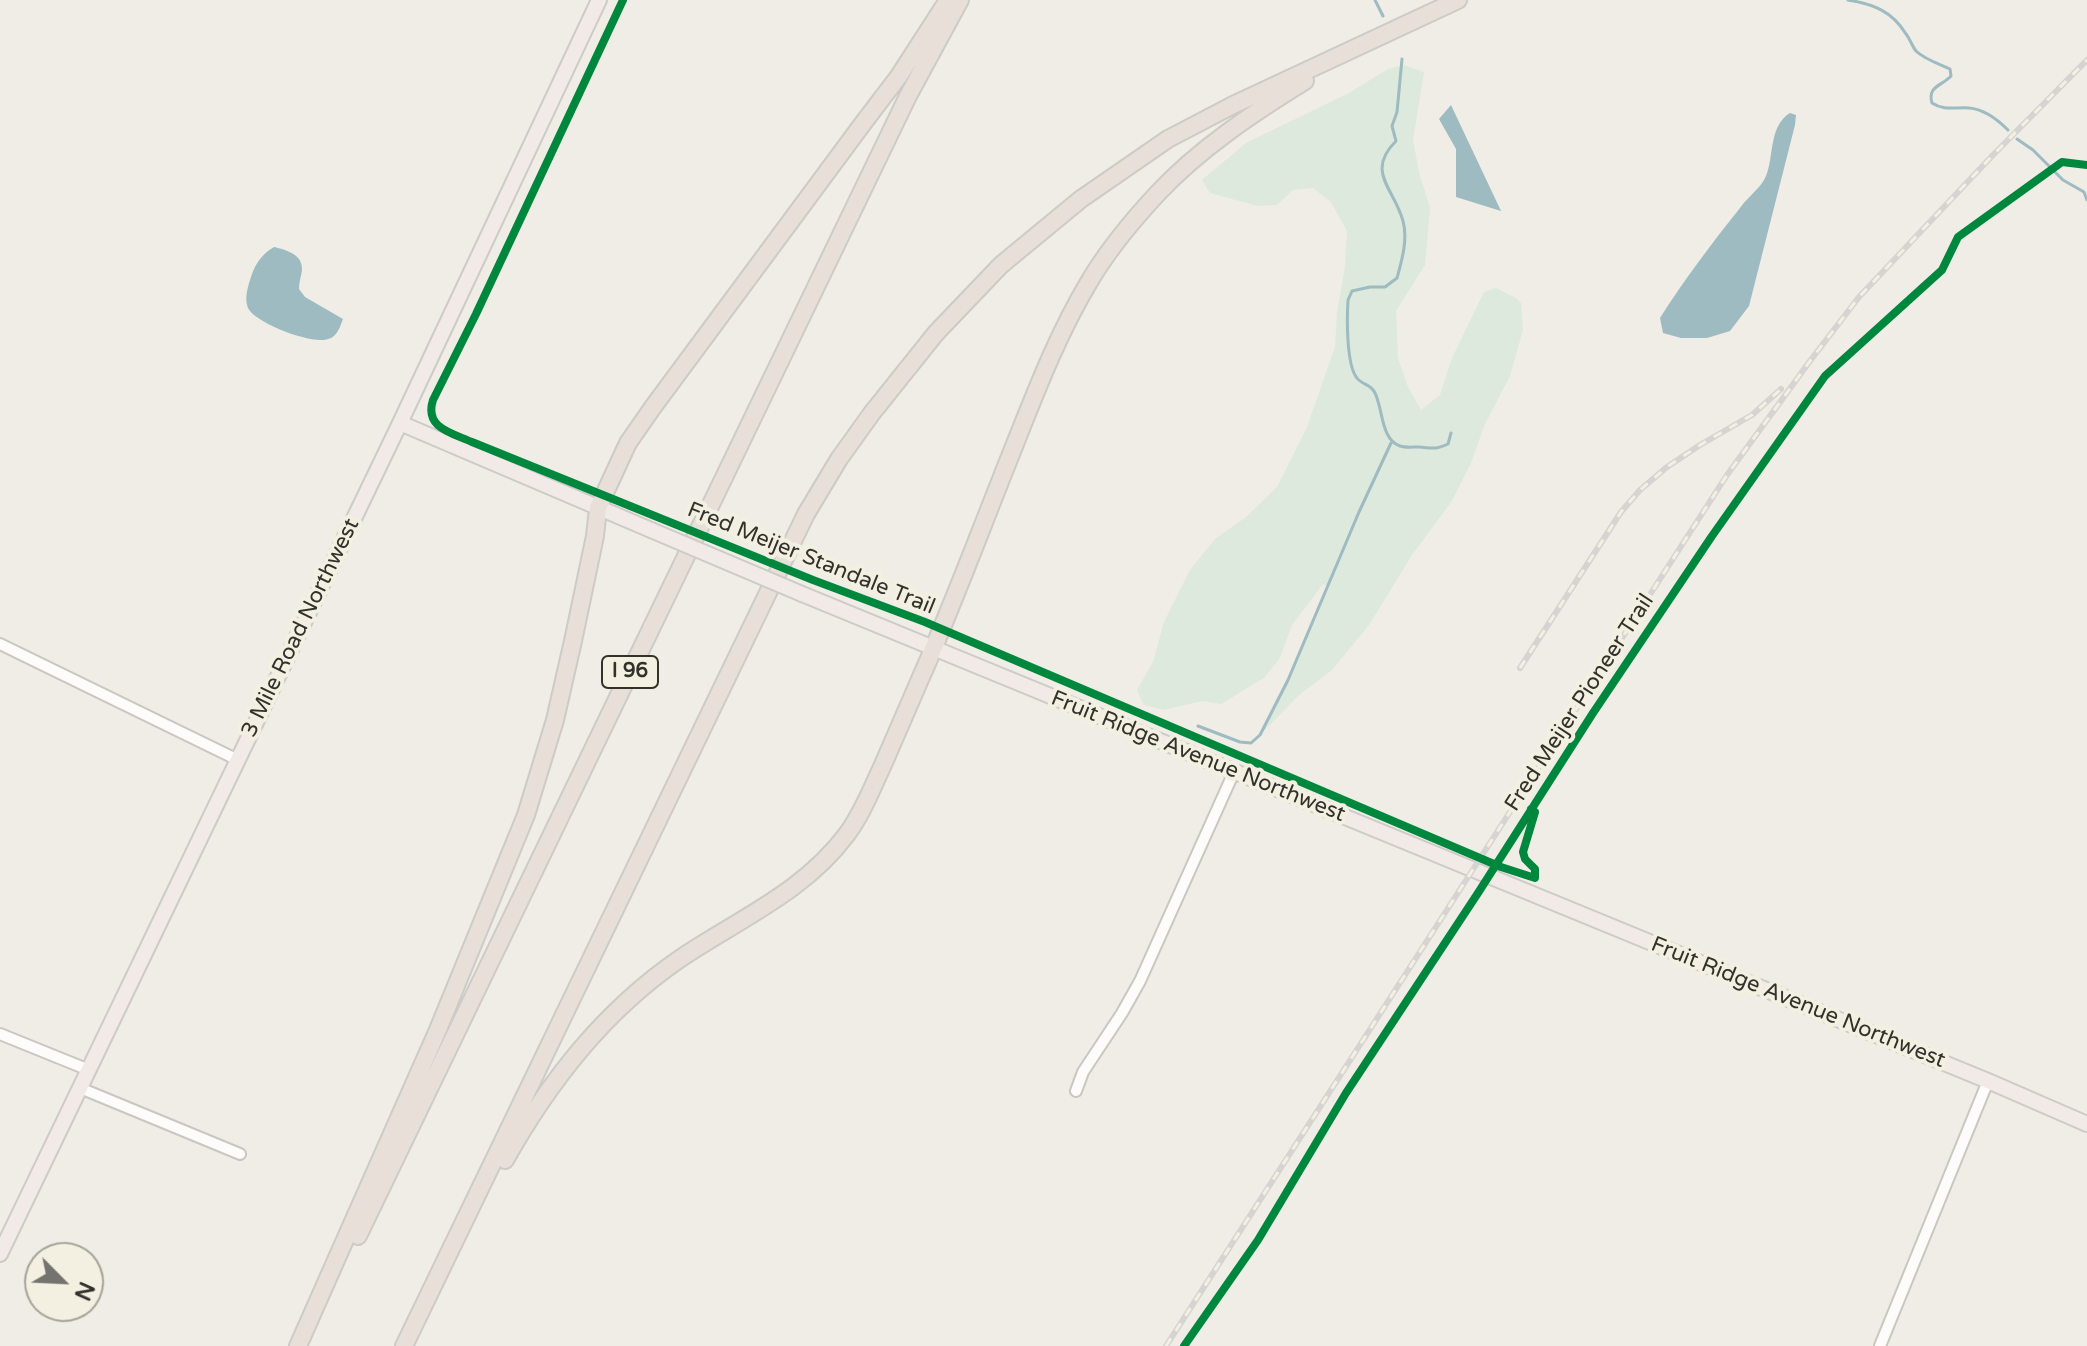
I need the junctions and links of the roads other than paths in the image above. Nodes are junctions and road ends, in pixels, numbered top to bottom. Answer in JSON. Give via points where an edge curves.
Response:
{"nodes":[{"id":1,"x":599,"y":0,"type":"edge"},
{"id":2,"x":948,"y":0,"type":"edge"},
{"id":3,"x":960,"y":0,"type":"edge"},
{"id":4,"x":1458,"y":0,"type":"edge"},
{"id":5,"x":1371,"y":40,"type":"junction"},
{"id":6,"x":400,"y":423,"type":"junction"},
{"id":7,"x":598,"y":508,"type":"junction"},
{"id":8,"x":0,"y":644,"type":"edge"},
{"id":9,"x":934,"y":649,"type":"junction"},
{"id":10,"x":238,"y":760,"type":"junction"},
{"id":11,"x":1234,"y":772,"type":"junction"},
{"id":12,"x":0,"y":1034,"type":"edge"},
{"id":13,"x":89,"y":1070,"type":"junction"},
{"id":14,"x":1988,"y":1081,"type":"junction"},
{"id":15,"x":80,"y":1088,"type":"junction"},
{"id":16,"x":1076,"y":1091,"type":"dead end"},
{"id":17,"x":2087,"y":1124,"type":"edge"},
{"id":18,"x":240,"y":1154,"type":"dead end"},
{"id":19,"x":0,"y":1254,"type":"edge"},
{"id":20,"x":422,"y":1310,"type":"junction"},
{"id":21,"x":298,"y":1346,"type":"edge"},
{"id":22,"x":305,"y":1346,"type":"edge"},
{"id":23,"x":404,"y":1346,"type":"edge"},
{"id":24,"x":1880,"y":1346,"type":"edge"}],
"edges":[{"from":1,"to":6,"type":"main road","name":"3 Mile Road Northwest"},
{"from":2,"to":7,"type":"highway","via":[[890,89],[628,443]]},
{"from":3,"to":22,"type":"highway","number":"I 96","via":[[908,96]]},
{"from":4,"to":5,"type":"highway"},
{"from":5,"to":9,"type":"highway","via":[[1209,146],[1125,231],[1060,338]]},
{"from":5,"to":20,"type":"highway","via":[[1168,139],[1081,199],[1001,265],[936,333],[872,413],[806,514]]},
{"from":6,"to":7,"type":"main road","name":"Fruit Ridge Avenue Northwest"},
{"from":6,"to":10,"type":"main road","name":"3 Mile Road Northwest"},
{"from":7,"to":9,"type":"main road","name":"Fruit Ridge Avenue Northwest","bridge":true},
{"from":7,"to":21,"type":"highway","via":[[558,707],[526,815]]},
{"from":8,"to":10,"type":"street"},
{"from":9,"to":11,"type":"main road","name":"Fruit Ridge Avenue Northwest"},
{"from":9,"to":20,"type":"highway","via":[[846,835],[806,878],[681,958],[586,1041],[526,1124]]},
{"from":10,"to":13,"type":"main road","name":"3 Mile Road Northwest"},
{"from":11,"to":14,"type":"main road","name":"Fruit Ridge Avenue Northwest"},
{"from":11,"to":16,"type":"street","via":[[1140,981]]},
{"from":12,"to":13,"type":"street"},
{"from":13,"to":15,"type":"main road","name":"3 Mile Road Northwest"},
{"from":14,"to":17,"type":"main road","name":"Fruit Ridge Avenue Northwest"},
{"from":14,"to":24,"type":"street"},
{"from":15,"to":18,"type":"street"},
{"from":15,"to":19,"type":"main road","name":"3 Mile Road Northwest"},
{"from":20,"to":23,"type":"highway"}]}
